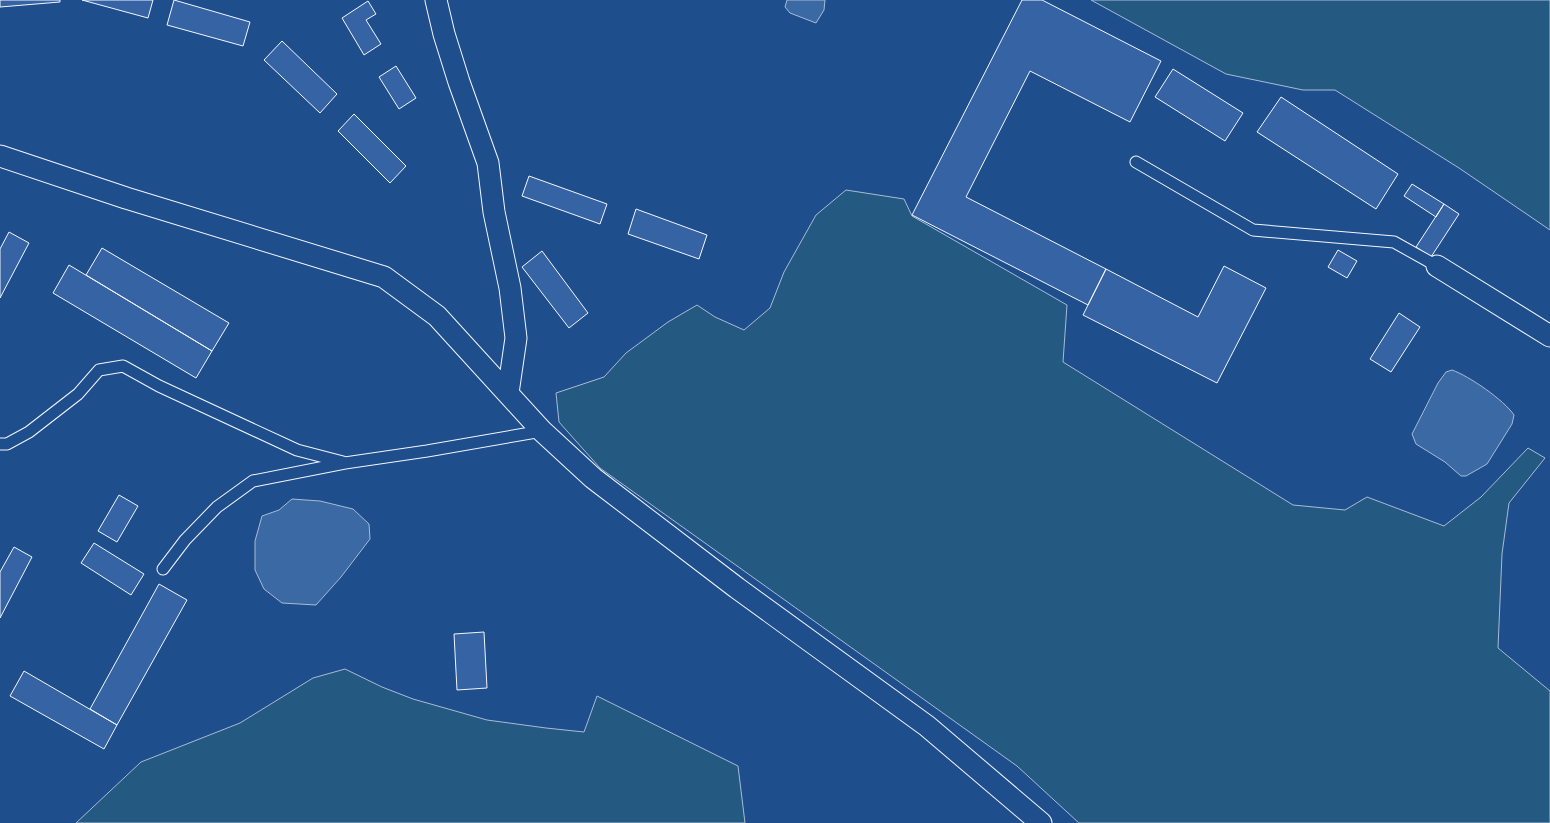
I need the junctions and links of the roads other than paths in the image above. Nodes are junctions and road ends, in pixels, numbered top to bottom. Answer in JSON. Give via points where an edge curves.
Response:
{"nodes":[{"id":1,"x":436,"y":0,"type":"edge"},
{"id":2,"x":0,"y":156,"type":"edge"},
{"id":3,"x":1136,"y":162,"type":"dead end"},
{"id":4,"x":1437,"y":266,"type":"joint"},
{"id":5,"x":1550,"y":336,"type":"edge"},
{"id":6,"x":508,"y":393,"type":"junction"},
{"id":7,"x":542,"y":431,"type":"junction"},
{"id":8,"x":0,"y":444,"type":"edge"},
{"id":9,"x":345,"y":463,"type":"junction"},
{"id":10,"x":163,"y":569,"type":"dead end"},
{"id":11,"x":1041,"y":823,"type":"edge"}],
"edges":[{"from":1,"to":6,"type":"street","via":[[459,82],[488,163],[516,338]]},
{"from":2,"to":6,"type":"street","via":[[126,198],[384,277],[437,316]]},
{"from":3,"to":4,"type":"lane","via":[[1253,230],[1394,242]]},
{"from":4,"to":5,"type":"street"},
{"from":6,"to":7,"type":"street"},
{"from":7,"to":9,"type":"lane"},
{"from":7,"to":11,"type":"street","via":[[593,478],[737,588],[927,726]]},
{"from":8,"to":9,"type":"lane","via":[[7,444],[29,432],[78,394],[99,370],[123,366],[159,386],[298,450]]},
{"from":9,"to":10,"type":"lane","via":[[253,482],[217,508],[185,540]]}]}
